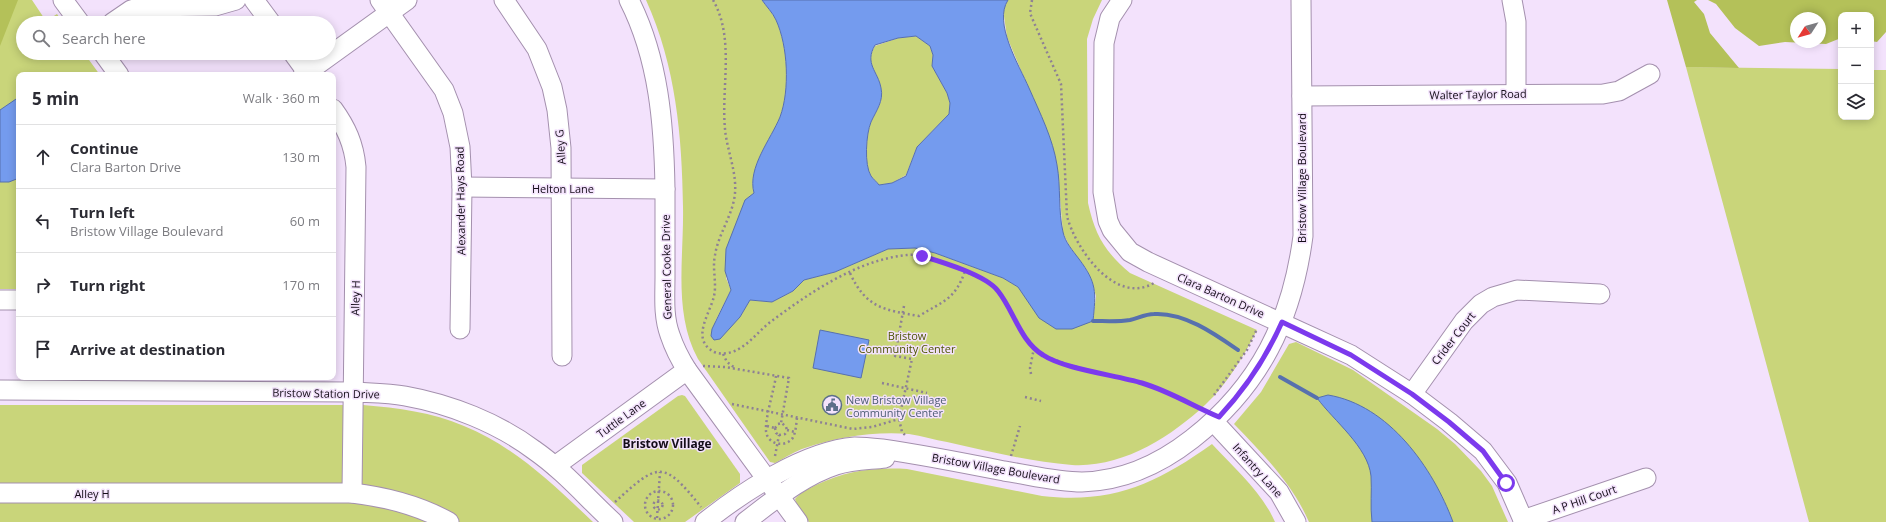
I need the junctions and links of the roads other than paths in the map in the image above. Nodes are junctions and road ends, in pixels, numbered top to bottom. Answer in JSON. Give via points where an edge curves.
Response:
{"nodes":[{"id":1,"x":64,"y":0,"type":"edge"},
{"id":2,"x":236,"y":0,"type":"edge"},
{"id":3,"x":254,"y":0,"type":"edge"},
{"id":4,"x":408,"y":0,"type":"edge"},
{"id":5,"x":504,"y":0,"type":"edge"},
{"id":6,"x":629,"y":0,"type":"edge"},
{"id":7,"x":1122,"y":0,"type":"edge"},
{"id":8,"x":1301,"y":0,"type":"edge"},
{"id":9,"x":1512,"y":0,"type":"edge"},
{"id":10,"x":178,"y":3,"type":"edge"},
{"id":11,"x":385,"y":6,"type":"edge"},
{"id":12,"x":75,"y":16,"type":"edge"},
{"id":13,"x":122,"y":16,"type":"edge"},
{"id":14,"x":266,"y":16,"type":"edge"},
{"id":15,"x":336,"y":48,"type":"edge"},
{"id":16,"x":107,"y":60,"type":"edge"},
{"id":17,"x":297,"y":60,"type":"edge"},
{"id":18,"x":322,"y":60,"type":"edge"},
{"id":19,"x":117,"y":72,"type":"edge"},
{"id":20,"x":305,"y":72,"type":"edge"},
{"id":21,"x":308,"y":72,"type":"edge"},
{"id":22,"x":1650,"y":74,"type":"dead end"},
{"id":23,"x":1516,"y":93,"type":"junction"},
{"id":24,"x":1302,"y":96,"type":"junction"},
{"id":25,"x":336,"y":114,"type":"edge"},
{"id":26,"x":462,"y":188,"type":"junction"},
{"id":27,"x":561,"y":188,"type":"junction"},
{"id":28,"x":665,"y":189,"type":"junction"},
{"id":29,"x":1600,"y":294,"type":"dead end"},
{"id":30,"x":0,"y":300,"type":"edge"},
{"id":31,"x":16,"y":300,"type":"edge"},
{"id":32,"x":1282,"y":322,"type":"junction"},
{"id":33,"x":460,"y":330,"type":"dead end"},
{"id":34,"x":562,"y":356,"type":"dead end"},
{"id":35,"x":687,"y":370,"type":"junction"},
{"id":36,"x":143,"y":384,"type":"edge"},
{"id":37,"x":252,"y":384,"type":"edge"},
{"id":38,"x":0,"y":390,"type":"edge"},
{"id":39,"x":354,"y":392,"type":"junction"},
{"id":40,"x":1412,"y":394,"type":"junction"},
{"id":41,"x":1216,"y":420,"type":"junction"},
{"id":42,"x":914,"y":445,"type":"junction"},
{"id":43,"x":554,"y":466,"type":"junction"},
{"id":44,"x":1646,"y":478,"type":"dead end"},
{"id":45,"x":767,"y":480,"type":"junction"},
{"id":46,"x":0,"y":493,"type":"edge"},
{"id":47,"x":352,"y":494,"type":"junction"},
{"id":48,"x":779,"y":496,"type":"junction"},
{"id":49,"x":608,"y":518,"type":"edge"},
{"id":50,"x":707,"y":520,"type":"edge"},
{"id":51,"x":1523,"y":521,"type":"edge"},
{"id":52,"x":449,"y":522,"type":"edge"},
{"id":53,"x":745,"y":522,"type":"edge"},
{"id":54,"x":798,"y":522,"type":"edge"},
{"id":55,"x":1296,"y":522,"type":"edge"}],
"edges":[{"from":1,"to":12,"type":"street"},
{"from":2,"to":10,"type":"street","via":[[215,6]]},
{"from":3,"to":14,"type":"street"},
{"from":4,"to":11,"type":"street"},
{"from":5,"to":27,"type":"street","name":"Alley G","via":[[537,49],[552,87],[561,148]]},
{"from":6,"to":28,"type":"street","name":"General Cooke Drive","via":[[640,26],[658,90]]},
{"from":7,"to":32,"type":"street","name":"Clara Barton Drive","via":[[1110,18],[1104,43],[1103,192],[1112,230],[1130,252],[1148,262]]},
{"from":8,"to":24,"type":"street","name":"Bristow Village Boulevard"},
{"from":9,"to":23,"type":"street","via":[[1516,22]]},
{"from":10,"to":13,"type":"street","via":[[141,7]]},
{"from":11,"to":15,"type":"street"},
{"from":11,"to":26,"type":"street","name":"Alexander Hays Road","via":[[450,102],[458,136]]},
{"from":16,"to":19,"type":"street"},
{"from":17,"to":20,"type":"street"},
{"from":18,"to":21,"type":"street"},
{"from":22,"to":23,"type":"street","name":"Walter Taylor Road","via":[[1611,93]]},
{"from":23,"to":24,"type":"street","name":"Walter Taylor Road"},
{"from":24,"to":32,"type":"street","name":"Bristow Village Boulevard","via":[[1303,236],[1299,268]]},
{"from":25,"to":39,"type":"street","name":"Alley H","via":[[350,136],[355,150]]},
{"from":26,"to":27,"type":"street","name":"Helton Lane"},
{"from":26,"to":33,"type":"street","name":"Alexander Hays Road"},
{"from":27,"to":28,"type":"street","name":"Helton Lane"},
{"from":27,"to":34,"type":"street","name":"Alley G"},
{"from":28,"to":35,"type":"street","name":"General Cooke Drive","via":[[666,320],[674,347]]},
{"from":29,"to":40,"type":"street","name":"Crider Court","via":[[1517,290],[1493,297],[1481,304],[1464,321]]},
{"from":30,"to":31,"type":"street"},
{"from":32,"to":40,"type":"street","name":"Clara Barton Drive","via":[[1351,355]]},
{"from":32,"to":41,"type":"street","name":"Bristow Village Boulevard","via":[[1252,378]]},
{"from":35,"to":43,"type":"street","name":"Tuttle Lane"},
{"from":35,"to":45,"type":"street","name":"General Cooke Drive"},
{"from":36,"to":37,"type":"street","name":"Bristow Station Drive"},
{"from":36,"to":38,"type":"street","name":"Bristow Station Drive"},
{"from":37,"to":39,"type":"street","name":"Bristow Station Drive"},
{"from":39,"to":43,"type":"street","name":"Bristow Station Drive","via":[[405,396],[485,421],[535,450]]},
{"from":39,"to":47,"type":"street","name":"Alley H"},
{"from":40,"to":51,"type":"street","name":"Clara Barton Drive","via":[[1483,451],[1506,483]]},
{"from":41,"to":42,"type":"street","name":"Bristow Village Boulevard","via":[[1176,451],[1141,470],[1121,477],[1098,480],[1070,481],[1007,471]]},
{"from":41,"to":55,"type":"street","name":"Infantry Lane","via":[[1279,492]]},
{"from":42,"to":45,"type":"street","name":"Bristow Village Boulevard","via":[[882,449],[855,447],[832,451],[797,464]]},
{"from":42,"to":48,"type":"street","name":"Bristow Village Boulevard","via":[[837,465],[807,478]]},
{"from":43,"to":49,"type":"street","name":"Bristow Station Drive"},
{"from":44,"to":51,"type":"street","name":"A P Hill Court"},
{"from":45,"to":48,"type":"street","name":"General Cooke Drive"},
{"from":45,"to":50,"type":"street","name":"Bristow Village Boulevard"},
{"from":46,"to":47,"type":"street","name":"Alley H"},
{"from":47,"to":52,"type":"street","name":"Alley H","via":[[380,496],[406,502]]},
{"from":48,"to":53,"type":"street","name":"Bristow Village Boulevard"},
{"from":48,"to":54,"type":"street","name":"General Cooke Drive"}]}
